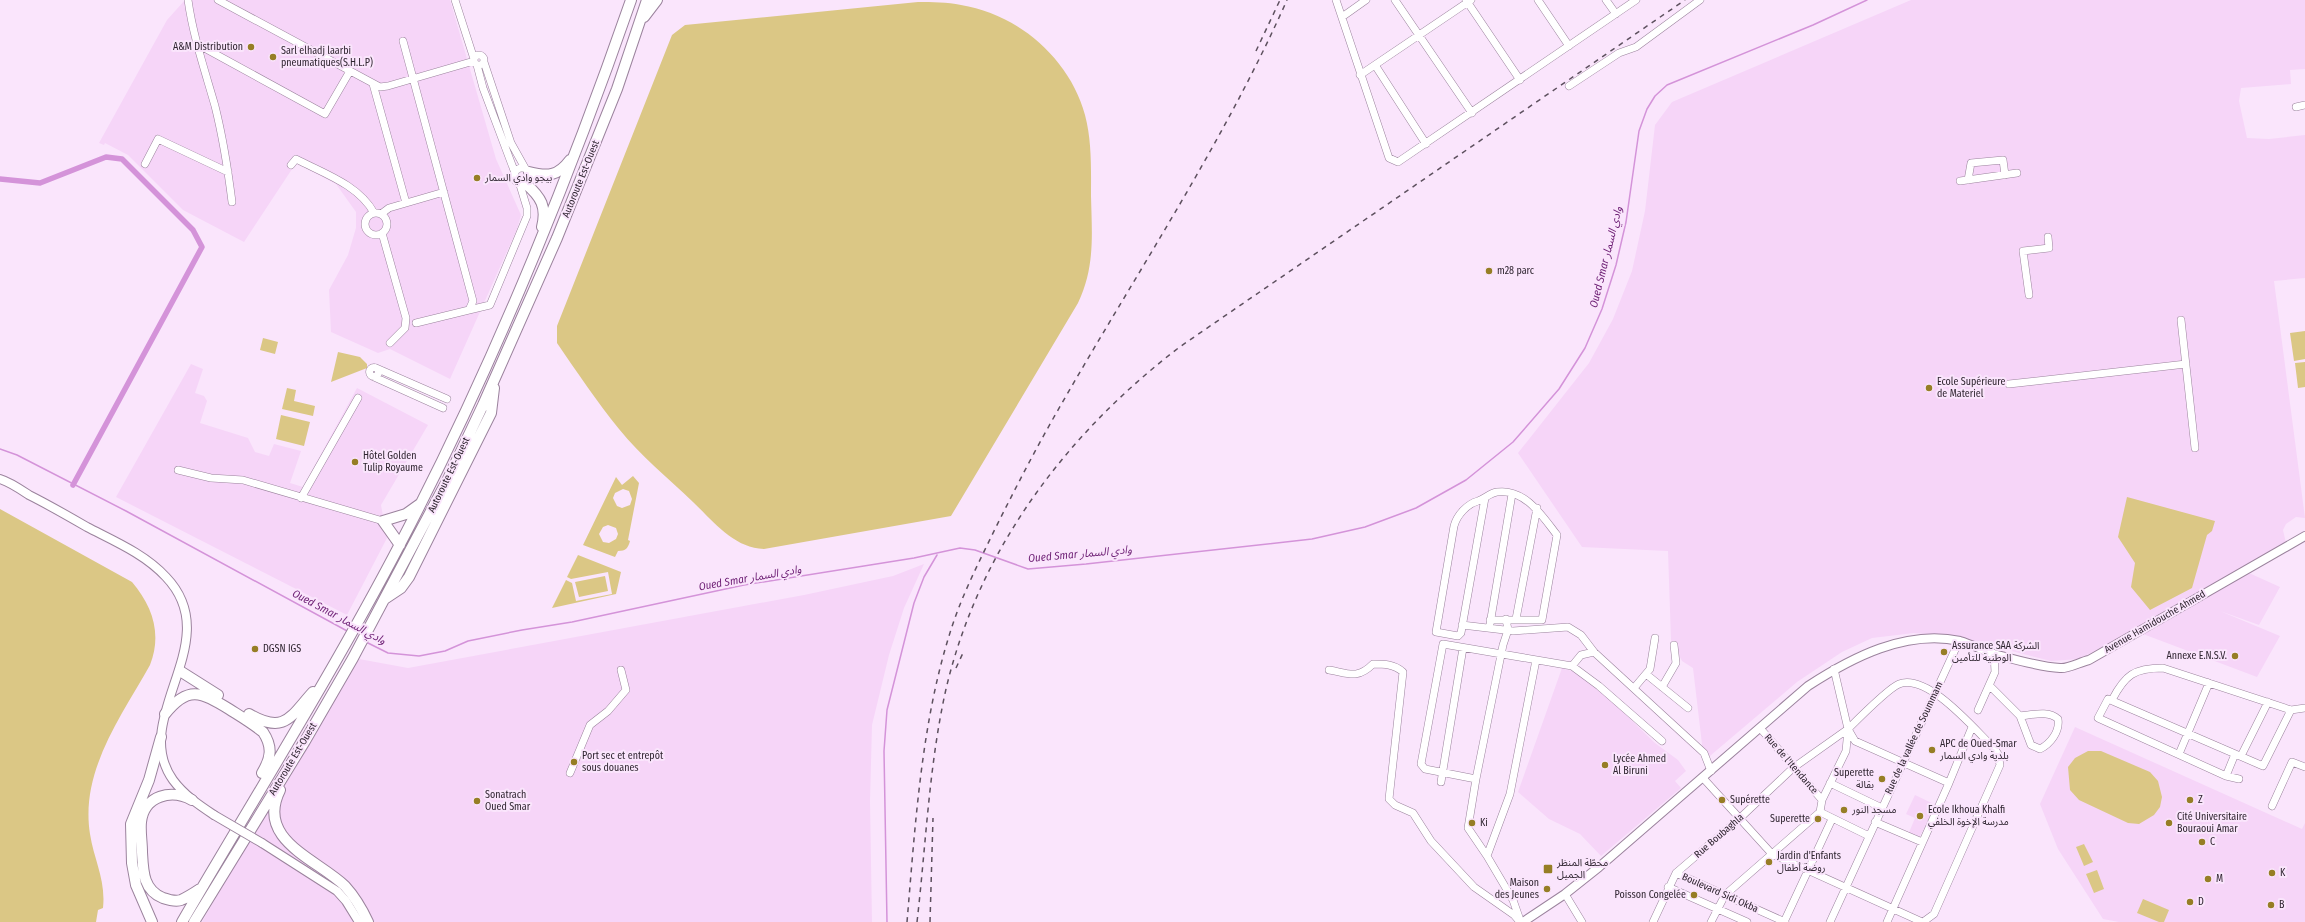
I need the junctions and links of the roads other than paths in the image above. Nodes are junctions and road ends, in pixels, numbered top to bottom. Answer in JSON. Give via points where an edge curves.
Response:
{"nodes":[{"id":1,"x":188,"y":0,"type":"edge"},
{"id":2,"x":218,"y":0,"type":"edge"},
{"id":3,"x":456,"y":0,"type":"edge"},
{"id":4,"x":631,"y":0,"type":"edge"},
{"id":5,"x":647,"y":0,"type":"edge"},
{"id":6,"x":658,"y":0,"type":"edge"},
{"id":7,"x":1366,"y":0,"type":"edge"},
{"id":8,"x":1395,"y":0,"type":"edge"},
{"id":9,"x":1538,"y":0,"type":"edge"},
{"id":10,"x":1606,"y":0,"type":"edge"},
{"id":11,"x":1636,"y":0,"type":"edge"},
{"id":12,"x":1700,"y":0,"type":"edge"},
{"id":13,"x":1338,"y":1,"type":"edge"},
{"id":14,"x":1468,"y":1,"type":"edge"},
{"id":15,"x":1616,"y":14,"type":"junction"},
{"id":16,"x":1342,"y":17,"type":"junction"},
{"id":17,"x":639,"y":24,"type":"junction"},
{"id":18,"x":1419,"y":35,"type":"junction"},
{"id":19,"x":403,"y":41,"type":"dead end"},
{"id":20,"x":197,"y":44,"type":"junction"},
{"id":21,"x":1569,"y":46,"type":"junction"},
{"id":22,"x":478,"y":61,"type":"junction"},
{"id":23,"x":1375,"y":65,"type":"junction"},
{"id":24,"x":350,"y":72,"type":"junction"},
{"id":25,"x":1360,"y":75,"type":"junction"},
{"id":26,"x":414,"y":79,"type":"junction"},
{"id":27,"x":1520,"y":80,"type":"junction"},
{"id":28,"x":373,"y":84,"type":"junction"},
{"id":29,"x":1569,"y":86,"type":"dead end"},
{"id":30,"x":2305,"y":105,"type":"edge"},
{"id":31,"x":2296,"y":107,"type":"dead end"},
{"id":32,"x":1472,"y":113,"type":"junction"},
{"id":33,"x":585,"y":128,"type":"junction"},
{"id":34,"x":1426,"y":144,"type":"junction"},
{"id":35,"x":146,"y":164,"type":"dead end"},
{"id":36,"x":291,"y":165,"type":"dead end"},
{"id":37,"x":527,"y":170,"type":"junction"},
{"id":38,"x":228,"y":172,"type":"junction"},
{"id":39,"x":514,"y":173,"type":"junction"},
{"id":40,"x":2018,"y":173,"type":"dead end"},
{"id":41,"x":2005,"y":175,"type":"junction"},
{"id":42,"x":1968,"y":180,"type":"junction"},
{"id":43,"x":1960,"y":181,"type":"dead end"},
{"id":44,"x":523,"y":184,"type":"junction"},
{"id":45,"x":444,"y":192,"type":"junction"},
{"id":46,"x":232,"y":202,"type":"dead end"},
{"id":47,"x":406,"y":203,"type":"junction"},
{"id":48,"x":377,"y":213,"type":"junction"},
{"id":49,"x":382,"y":233,"type":"junction"},
{"id":50,"x":2048,"y":237,"type":"dead end"},
{"id":51,"x":536,"y":254,"type":"junction"},
{"id":52,"x":2029,"y":294,"type":"dead end"},
{"id":53,"x":469,"y":310,"type":"junction"},
{"id":54,"x":2182,"y":320,"type":"dead end"},
{"id":55,"x":416,"y":323,"type":"dead end"},
{"id":56,"x":390,"y":343,"type":"dead end"},
{"id":57,"x":2186,"y":364,"type":"junction"},
{"id":58,"x":2009,"y":384,"type":"dead end"},
{"id":59,"x":358,"y":398,"type":"dead end"},
{"id":60,"x":447,"y":399,"type":"dead end"},
{"id":61,"x":443,"y":408,"type":"dead end"},
{"id":62,"x":2195,"y":448,"type":"dead end"},
{"id":63,"x":178,"y":470,"type":"dead end"},
{"id":64,"x":0,"y":479,"type":"edge"},
{"id":65,"x":1512,"y":494,"type":"junction"},
{"id":66,"x":301,"y":498,"type":"junction"},
{"id":67,"x":1485,"y":498,"type":"junction"},
{"id":68,"x":420,"y":504,"type":"junction"},
{"id":69,"x":1537,"y":508,"type":"junction"},
{"id":70,"x":383,"y":521,"type":"junction"},
{"id":71,"x":2305,"y":536,"type":"edge"},
{"id":72,"x":400,"y":545,"type":"junction"},
{"id":73,"x":1506,"y":619,"type":"junction"},
{"id":74,"x":1516,"y":619,"type":"junction"},
{"id":75,"x":1490,"y":624,"type":"junction"},
{"id":76,"x":1462,"y":625,"type":"junction"},
{"id":77,"x":1508,"y":630,"type":"junction"},
{"id":78,"x":1655,"y":638,"type":"dead end"},
{"id":79,"x":1959,"y":641,"type":"junction"},
{"id":80,"x":1674,"y":645,"type":"dead end"},
{"id":81,"x":1464,"y":648,"type":"junction"},
{"id":82,"x":1594,"y":652,"type":"junction"},
{"id":83,"x":1501,"y":654,"type":"junction"},
{"id":84,"x":1994,"y":654,"type":"junction"},
{"id":85,"x":1536,"y":660,"type":"junction"},
{"id":86,"x":1572,"y":666,"type":"junction"},
{"id":87,"x":1834,"y":669,"type":"junction"},
{"id":88,"x":621,"y":670,"type":"dead end"},
{"id":89,"x":1329,"y":670,"type":"dead end"},
{"id":90,"x":179,"y":674,"type":"junction"},
{"id":91,"x":1646,"y":674,"type":"junction"},
{"id":92,"x":328,"y":678,"type":"junction"},
{"id":93,"x":2209,"y":683,"type":"junction"},
{"id":94,"x":1990,"y":686,"type":"junction"},
{"id":95,"x":1662,"y":687,"type":"junction"},
{"id":96,"x":1634,"y":688,"type":"junction"},
{"id":97,"x":1935,"y":692,"type":"junction"},
{"id":98,"x":207,"y":695,"type":"junction"},
{"id":99,"x":2112,"y":700,"type":"junction"},
{"id":100,"x":2268,"y":702,"type":"junction"},
{"id":101,"x":1688,"y":708,"type":"dead end"},
{"id":102,"x":2305,"y":708,"type":"edge"},
{"id":103,"x":1978,"y":710,"type":"dead end"},
{"id":104,"x":2291,"y":710,"type":"junction"},
{"id":105,"x":165,"y":714,"type":"junction"},
{"id":106,"x":2020,"y":716,"type":"junction"},
{"id":107,"x":1972,"y":727,"type":"junction"},
{"id":108,"x":1760,"y":728,"type":"junction"},
{"id":109,"x":1848,"y":729,"type":"junction"},
{"id":110,"x":2187,"y":733,"type":"junction"},
{"id":111,"x":161,"y":737,"type":"junction"},
{"id":112,"x":305,"y":740,"type":"junction"},
{"id":113,"x":1662,"y":741,"type":"dead end"},
{"id":114,"x":2179,"y":754,"type":"junction"},
{"id":115,"x":2238,"y":755,"type":"junction"},
{"id":116,"x":1903,"y":762,"type":"junction"},
{"id":117,"x":2305,"y":767,"type":"edge"},
{"id":118,"x":1793,"y":768,"type":"junction"},
{"id":119,"x":1711,"y":771,"type":"junction"},
{"id":120,"x":1442,"y":772,"type":"junction"},
{"id":121,"x":570,"y":773,"type":"dead end"},
{"id":122,"x":2226,"y":776,"type":"junction"},
{"id":123,"x":1703,"y":778,"type":"junction"},
{"id":124,"x":1476,"y":779,"type":"junction"},
{"id":125,"x":2239,"y":779,"type":"dead end"},
{"id":126,"x":1441,"y":782,"type":"dead end"},
{"id":127,"x":1830,"y":783,"type":"junction"},
{"id":128,"x":1949,"y":783,"type":"junction"},
{"id":129,"x":192,"y":800,"type":"junction"},
{"id":130,"x":1822,"y":800,"type":"junction"},
{"id":131,"x":2272,"y":806,"type":"dead end"},
{"id":132,"x":1882,"y":808,"type":"junction"},
{"id":133,"x":1820,"y":812,"type":"junction"},
{"id":134,"x":244,"y":816,"type":"junction"},
{"id":135,"x":1739,"y":819,"type":"junction"},
{"id":136,"x":1832,"y":819,"type":"junction"},
{"id":137,"x":1876,"y":822,"type":"junction"},
{"id":138,"x":1869,"y":836,"type":"junction"},
{"id":139,"x":1922,"y":842,"type":"junction"},
{"id":140,"x":1772,"y":854,"type":"junction"},
{"id":141,"x":1487,"y":856,"type":"junction"},
{"id":142,"x":1807,"y":870,"type":"junction"},
{"id":143,"x":1676,"y":873,"type":"junction"},
{"id":144,"x":1668,"y":887,"type":"junction"},
{"id":145,"x":202,"y":888,"type":"junction"},
{"id":146,"x":1846,"y":888,"type":"junction"},
{"id":147,"x":1565,"y":894,"type":"junction"},
{"id":148,"x":1725,"y":895,"type":"junction"},
{"id":149,"x":1718,"y":909,"type":"junction"},
{"id":150,"x":1893,"y":909,"type":"junction"},
{"id":151,"x":152,"y":922,"type":"edge"},
{"id":152,"x":182,"y":922,"type":"edge"},
{"id":153,"x":194,"y":922,"type":"edge"},
{"id":154,"x":359,"y":922,"type":"edge"},
{"id":155,"x":368,"y":922,"type":"edge"},
{"id":156,"x":1521,"y":922,"type":"edge"},
{"id":157,"x":1582,"y":922,"type":"edge"},
{"id":158,"x":1653,"y":922,"type":"edge"},
{"id":159,"x":1711,"y":922,"type":"edge"},
{"id":160,"x":1747,"y":922,"type":"edge"},
{"id":161,"x":1784,"y":922,"type":"edge"},
{"id":162,"x":1830,"y":922,"type":"edge"},
{"id":163,"x":1887,"y":922,"type":"edge"},
{"id":164,"x":1923,"y":922,"type":"edge"}],
"edges":[{"from":1,"to":20,"type":"street"},
{"from":2,"to":24,"type":"street"},
{"from":3,"to":22,"type":"street"},
{"from":4,"to":33,"type":"highway","name":"Autoroute Est-Ouest"},
{"from":5,"to":17,"type":"highway","name":"Autoroute Est-Ouest"},
{"from":6,"to":17,"type":"highway"},
{"from":7,"to":16,"type":"street"},
{"from":8,"to":18,"type":"street"},
{"from":9,"to":21,"type":"street"},
{"from":10,"to":15,"type":"street"},
{"from":11,"to":15,"type":"street"},
{"from":12,"to":29,"type":"street","via":[[1636,47],[1619,53]]},
{"from":13,"to":16,"type":"street"},
{"from":14,"to":18,"type":"street"},
{"from":14,"to":27,"type":"street"},
{"from":15,"to":21,"type":"street"},
{"from":16,"to":25,"type":"street"},
{"from":17,"to":112,"type":"highway","name":"Autoroute Est-Ouest","via":[[617,89],[536,288],[495,379],[444,486],[386,598]]},
{"from":18,"to":23,"type":"street"},
{"from":18,"to":32,"type":"street"},
{"from":19,"to":26,"type":"street"},
{"from":20,"to":24,"type":"street","via":[[325,114]]},
{"from":20,"to":38,"type":"street","via":[[215,108]]},
{"from":21,"to":27,"type":"street"},
{"from":22,"to":26,"type":"street"},
{"from":22,"to":37,"type":"street","via":[[511,143]]},
{"from":22,"to":39,"type":"street","via":[[485,95]]},
{"from":23,"to":25,"type":"street"},
{"from":23,"to":34,"type":"street"},
{"from":24,"to":28,"type":"street"},
{"from":25,"to":34,"type":"street","via":[[1392,161],[1401,161]]},
{"from":26,"to":28,"type":"street","via":[[388,86]]},
{"from":26,"to":45,"type":"street"},
{"from":27,"to":32,"type":"street"},
{"from":28,"to":47,"type":"street"},
{"from":30,"to":31,"type":"street"},
{"from":32,"to":34,"type":"street"},
{"from":33,"to":37,"type":"highway","via":[[570,161],[562,170],[548,176]]},
{"from":33,"to":51,"type":"highway","name":"Autoroute Est-Ouest"},
{"from":35,"to":38,"type":"street","via":[[158,139]]},
{"from":36,"to":48,"type":"street","via":[[296,159],[343,183],[367,200]]},
{"from":37,"to":39,"type":"street","via":[[518,169]]},
{"from":37,"to":44,"type":"street","via":[[530,179]]},
{"from":38,"to":46,"type":"street"},
{"from":39,"to":44,"type":"street","via":[[515,180]]},
{"from":40,"to":41,"type":"street"},
{"from":41,"to":42,"type":"street"},
{"from":41,"to":42,"type":"street","via":[[2003,160],[1971,162]]},
{"from":42,"to":43,"type":"street"},
{"from":44,"to":51,"type":"highway","via":[[539,196],[544,208],[544,220]]},
{"from":44,"to":53,"type":"street","via":[[527,208],[524,226],[490,305]]},
{"from":45,"to":47,"type":"street"},
{"from":45,"to":53,"type":"street","via":[[473,301]]},
{"from":47,"to":48,"type":"street"},
{"from":48,"to":49,"type":"street","via":[[387,223]]},
{"from":48,"to":49,"type":"street","via":[[366,218],[365,227],[373,234]]},
{"from":49,"to":56,"type":"street","via":[[406,318],[405,328]]},
{"from":50,"to":52,"type":"street","via":[[2050,248],[2023,251]]},
{"from":51,"to":68,"type":"highway","name":"Autoroute Est-Ouest"},
{"from":53,"to":55,"type":"street"},
{"from":54,"to":57,"type":"street"},
{"from":57,"to":58,"type":"street"},
{"from":57,"to":62,"type":"street"},
{"from":59,"to":66,"type":"street"},
{"from":60,"to":61,"type":"street","via":[[376,368],[370,370],[372,376]]},
{"from":63,"to":66,"type":"street","via":[[211,478],[243,480]]},
{"from":64,"to":90,"type":"main road","via":[[140,556],[167,577],[181,599],[186,618],[187,641]]},
{"from":65,"to":67,"type":"street","via":[[1499,492]]},
{"from":65,"to":69,"type":"street"},
{"from":65,"to":75,"type":"street"},
{"from":66,"to":70,"type":"street"},
{"from":67,"to":76,"type":"street"},
{"from":67,"to":76,"type":"street","via":[[1475,502],[1456,519],[1436,632],[1458,636]]},
{"from":68,"to":70,"type":"highway","via":[[406,514]]},
{"from":68,"to":72,"type":"highway","name":"Autoroute Est-Ouest"},
{"from":69,"to":74,"type":"street"},
{"from":69,"to":74,"type":"street","via":[[1557,535],[1542,620]]},
{"from":70,"to":72,"type":"highway"},
{"from":71,"to":84,"type":"main road","name":"Avenue Hamidouche Ahmed","via":[[2089,660],[2061,668]]},
{"from":72,"to":92,"type":"highway","name":"Autoroute Est-Ouest"},
{"from":73,"to":74,"type":"street"},
{"from":73,"to":75,"type":"street"},
{"from":73,"to":77,"type":"street"},
{"from":75,"to":76,"type":"street"},
{"from":75,"to":77,"type":"street"},
{"from":77,"to":82,"type":"street","via":[[1568,627],[1581,635]]},
{"from":77,"to":83,"type":"street"},
{"from":78,"to":91,"type":"street","via":[[1652,662]]},
{"from":79,"to":84,"type":"main road","name":"Avenue Hamidouche Ahmed"},
{"from":79,"to":87,"type":"main road","name":"Avenue Hamidouche Ahmed","via":[[1931,639],[1907,642],[1867,652]]},
{"from":79,"to":97,"type":"street","name":"Rue de la vallée de Soummam"},
{"from":80,"to":95,"type":"street","via":[[1676,663]]},
{"from":81,"to":83,"type":"street"},
{"from":81,"to":120,"type":"street"},
{"from":81,"to":120,"type":"street","via":[[1446,644],[1442,647],[1421,764],[1425,769]]},
{"from":82,"to":86,"type":"street","via":[[1581,655]]},
{"from":82,"to":96,"type":"street"},
{"from":83,"to":85,"type":"street"},
{"from":83,"to":124,"type":"street"},
{"from":84,"to":94,"type":"street","via":[[1995,672]]},
{"from":85,"to":86,"type":"street"},
{"from":85,"to":141,"type":"street","via":[[1510,794]]},
{"from":86,"to":113,"type":"street"},
{"from":87,"to":108,"type":"main road","name":"Avenue Hamidouche Ahmed","via":[[1808,686]]},
{"from":87,"to":109,"type":"street"},
{"from":88,"to":121,"type":"street","via":[[626,690],[608,711],[590,725]]},
{"from":89,"to":156,"type":"street","via":[[1356,675],[1363,673],[1373,664],[1382,664],[1403,672],[1389,799],[1414,813],[1431,841],[1474,887]]},
{"from":90,"to":92,"type":"highway","via":[[258,719],[276,723],[292,718]]},
{"from":90,"to":98,"type":"highway"},
{"from":90,"to":105,"type":"main road"},
{"from":91,"to":95,"type":"street"},
{"from":91,"to":96,"type":"street"},
{"from":92,"to":134,"type":"highway","name":"Autoroute Est-Ouest"},
{"from":93,"to":99,"type":"street","via":[[2164,668],[2148,668],[2135,672],[2122,682]]},
{"from":93,"to":100,"type":"street"},
{"from":93,"to":110,"type":"street"},
{"from":94,"to":103,"type":"street"},
{"from":94,"to":106,"type":"street"},
{"from":95,"to":101,"type":"street"},
{"from":96,"to":119,"type":"street","via":[[1704,753]]},
{"from":97,"to":107,"type":"street"},
{"from":97,"to":109,"type":"street","name":"Rue Boubaghla","via":[[1914,683],[1898,684]]},
{"from":97,"to":116,"type":"street","name":"Rue de la vallée de Soummam"},
{"from":98,"to":105,"type":"highway","via":[[182,697]]},
{"from":98,"to":134,"type":"highway","via":[[256,725],[270,746],[268,762],[252,792]]},
{"from":99,"to":110,"type":"street"},
{"from":99,"to":114,"type":"street","via":[[2108,698],[2098,718]]},
{"from":100,"to":104,"type":"street"},
{"from":100,"to":115,"type":"street"},
{"from":102,"to":104,"type":"street"},
{"from":104,"to":115,"type":"street","via":[[2264,766]]},
{"from":105,"to":111,"type":"main road"},
{"from":106,"to":106,"type":"street","via":[[2031,745],[2040,749],[2049,744],[2056,733],[2058,719],[2053,715],[2044,714]]},
{"from":107,"to":128,"type":"street"},
{"from":107,"to":164,"type":"street","via":[[1994,748],[2000,765],[1934,914]]},
{"from":108,"to":118,"type":"street","name":"Rue de l'Itendance"},
{"from":108,"to":119,"type":"main road","name":"Avenue Hamidouche Ahmed"},
{"from":109,"to":116,"type":"street","via":[[1855,741]]},
{"from":109,"to":118,"type":"street","name":"Rue Boubaghla"},
{"from":109,"to":127,"type":"street","via":[[1846,750]]},
{"from":110,"to":114,"type":"street"},
{"from":110,"to":115,"type":"street"},
{"from":111,"to":129,"type":"main road","via":[[162,755],[168,771]]},
{"from":111,"to":151,"type":"highway","via":[[149,780],[131,824],[132,863],[136,885]]},
{"from":112,"to":153,"type":"highway","name":"Autoroute Est-Ouest"},
{"from":112,"to":155,"type":"highway","via":[[273,808],[275,822],[281,835],[291,846],[356,898]]},
{"from":114,"to":122,"type":"street"},
{"from":115,"to":122,"type":"street"},
{"from":116,"to":128,"type":"street"},
{"from":116,"to":132,"type":"street","name":"Rue de la vallée de Soummam"},
{"from":117,"to":131,"type":"street","via":[[2292,762]]},
{"from":118,"to":130,"type":"street","name":"Rue de l'Itendance"},
{"from":118,"to":135,"type":"street","name":"Rue Boubaghla"},
{"from":119,"to":123,"type":"main road","name":"Avenue Hamidouche Ahmed"},
{"from":120,"to":124,"type":"street"},
{"from":120,"to":126,"type":"street"},
{"from":122,"to":125,"type":"street"},
{"from":123,"to":135,"type":"street"},
{"from":123,"to":147,"type":"main road","name":"Avenue Hamidouche Ahmed"},
{"from":124,"to":141,"type":"street","via":[[1468,828]]},
{"from":127,"to":130,"type":"street"},
{"from":127,"to":132,"type":"street"},
{"from":128,"to":139,"type":"street"},
{"from":129,"to":145,"type":"highway","via":[[182,794],[170,793],[159,796],[148,804],[141,821],[143,872],[146,884],[158,896],[169,900],[180,900]]},
{"from":129,"to":154,"type":"main road","bridge":true,"via":[[337,891]]},
{"from":130,"to":133,"type":"street"},
{"from":132,"to":137,"type":"street","name":"Rue de la vallée de Soummam"},
{"from":133,"to":136,"type":"street"},
{"from":133,"to":140,"type":"street"},
{"from":134,"to":145,"type":"highway","name":"Autoroute Est-Ouest"},
{"from":135,"to":140,"type":"street"},
{"from":135,"to":143,"type":"street","name":"Rue Boubaghla"},
{"from":136,"to":138,"type":"street"},
{"from":136,"to":142,"type":"street"},
{"from":137,"to":138,"type":"street","name":"Rue de la vallée de Soummam"},
{"from":137,"to":139,"type":"street"},
{"from":138,"to":146,"type":"street","name":"Rue de la vallée de Soummam"},
{"from":139,"to":150,"type":"street"},
{"from":140,"to":142,"type":"street"},
{"from":140,"to":148,"type":"street"},
{"from":141,"to":156,"type":"street","via":[[1514,900]]},
{"from":142,"to":146,"type":"street"},
{"from":142,"to":161,"type":"street"},
{"from":143,"to":144,"type":"street","name":"Rue Boubaghla"},
{"from":143,"to":148,"type":"street","name":"Boulevard Sidi Okba"},
{"from":144,"to":149,"type":"street"},
{"from":144,"to":158,"type":"street","name":"Rue Boubaghla"},
{"from":145,"to":152,"type":"highway","name":"Autoroute Est-Ouest"},
{"from":146,"to":150,"type":"street"},
{"from":146,"to":162,"type":"street","name":"Rue de la vallée de Soummam"},
{"from":147,"to":156,"type":"main road","name":"Avenue Hamidouche Ahmed"},
{"from":147,"to":157,"type":"street"},
{"from":148,"to":149,"type":"street"},
{"from":148,"to":161,"type":"street","name":"Boulevard Sidi Okba"},
{"from":149,"to":159,"type":"street"},
{"from":149,"to":160,"type":"street"},
{"from":150,"to":163,"type":"street"},
{"from":150,"to":164,"type":"street"}]}
